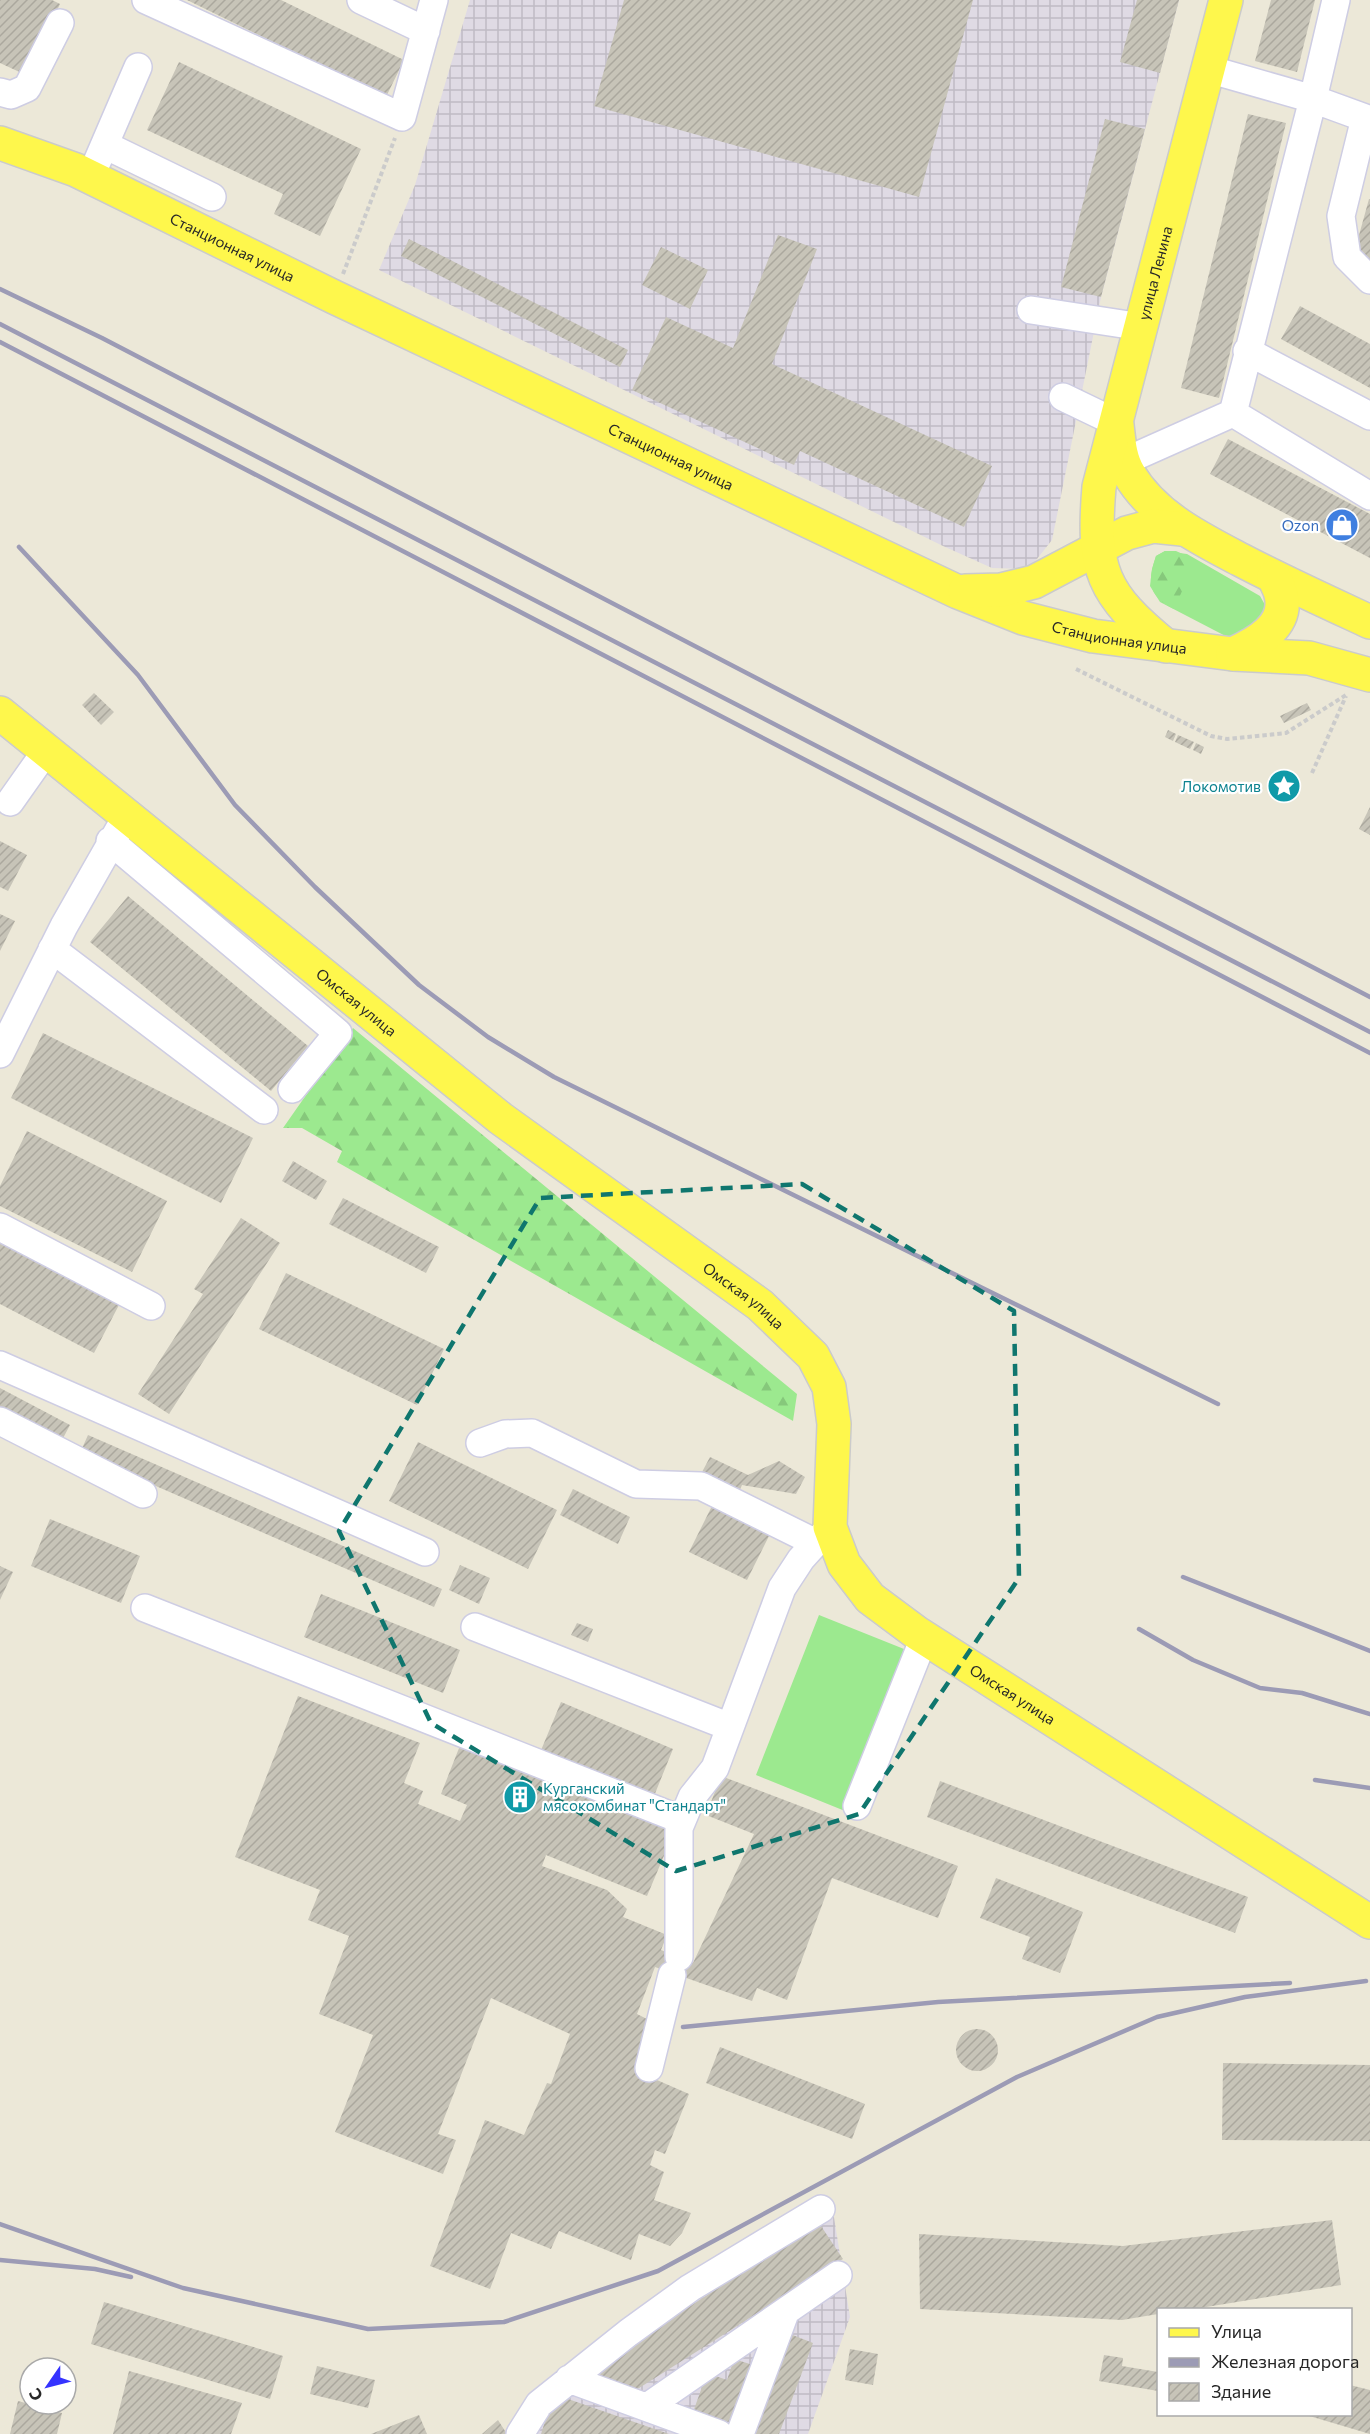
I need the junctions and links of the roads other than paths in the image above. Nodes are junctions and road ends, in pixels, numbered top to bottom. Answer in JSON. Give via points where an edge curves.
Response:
{"nodes":[{"id":1,"x":146,"y":0,"type":"edge"},
{"id":2,"x":360,"y":0,"type":"edge"},
{"id":3,"x":434,"y":0,"type":"edge"},
{"id":4,"x":1226,"y":0,"type":"edge"},
{"id":5,"x":1336,"y":0,"type":"edge"},
{"id":6,"x":60,"y":24,"type":"dead end"},
{"id":7,"x":426,"y":31,"type":"junction"},
{"id":8,"x":138,"y":67,"type":"dead end"},
{"id":9,"x":1208,"y":69,"type":"junction"},
{"id":10,"x":0,"y":92,"type":"edge"},
{"id":11,"x":1313,"y":99,"type":"junction"},
{"id":12,"x":0,"y":143,"type":"edge"},
{"id":13,"x":105,"y":145,"type":"junction"},
{"id":14,"x":91,"y":177,"type":"junction"},
{"id":15,"x":212,"y":197,"type":"dead end"},
{"id":16,"x":1370,"y":280,"type":"edge"},
{"id":17,"x":1031,"y":310,"type":"dead end"},
{"id":18,"x":1142,"y":327,"type":"junction"},
{"id":19,"x":1248,"y":351,"type":"junction"},
{"id":20,"x":1063,"y":397,"type":"dead end"},
{"id":21,"x":1233,"y":413,"type":"junction"},
{"id":22,"x":1370,"y":416,"type":"edge"},
{"id":23,"x":1117,"y":423,"type":"junction"},
{"id":24,"x":1124,"y":462,"type":"junction"},
{"id":25,"x":1370,"y":496,"type":"edge"},
{"id":26,"x":1182,"y":529,"type":"junction"},
{"id":27,"x":1097,"y":549,"type":"junction"},
{"id":28,"x":1274,"y":577,"type":"junction"},
{"id":29,"x":958,"y":592,"type":"junction"},
{"id":30,"x":1370,"y":622,"type":"edge"},
{"id":31,"x":1167,"y":646,"type":"junction"},
{"id":32,"x":1233,"y":654,"type":"junction"},
{"id":33,"x":1357,"y":689,"type":"edge"},
{"id":34,"x":0,"y":713,"type":"edge"},
{"id":35,"x":46,"y":751,"type":"junction"},
{"id":36,"x":10,"y":802,"type":"dead end"},
{"id":37,"x":118,"y":829,"type":"junction"},
{"id":38,"x":52,"y":949,"type":"junction"},
{"id":39,"x":358,"y":1004,"type":"junction"},
{"id":40,"x":338,"y":1033,"type":"junction"},
{"id":41,"x":0,"y":1054,"type":"edge"},
{"id":42,"x":292,"y":1089,"type":"dead end"},
{"id":43,"x":264,"y":1110,"type":"dead end"},
{"id":44,"x":0,"y":1227,"type":"edge"},
{"id":45,"x":151,"y":1306,"type":"dead end"},
{"id":46,"x":0,"y":1365,"type":"edge"},
{"id":47,"x":0,"y":1421,"type":"edge"},
{"id":48,"x":480,"y":1443,"type":"dead end"},
{"id":49,"x":143,"y":1494,"type":"dead end"},
{"id":50,"x":822,"y":1534,"type":"junction"},
{"id":51,"x":425,"y":1552,"type":"dead end"},
{"id":52,"x":145,"y":1608,"type":"dead end"},
{"id":53,"x":475,"y":1627,"type":"dead end"},
{"id":54,"x":924,"y":1638,"type":"junction"},
{"id":55,"x":730,"y":1727,"type":"junction"},
{"id":56,"x":857,"y":1806,"type":"dead end"},
{"id":57,"x":682,"y":1820,"type":"junction"},
{"id":58,"x":1370,"y":1922,"type":"edge"},
{"id":59,"x":649,"y":2067,"type":"dead end"},
{"id":60,"x":821,"y":2209,"type":"dead end"},
{"id":61,"x":838,"y":2275,"type":"dead end"},
{"id":62,"x":785,"y":2313,"type":"junction"},
{"id":63,"x":569,"y":2379,"type":"junction"},
{"id":64,"x":647,"y":2407,"type":"junction"},
{"id":65,"x":520,"y":2434,"type":"edge"},
{"id":66,"x":719,"y":2434,"type":"edge"},
{"id":67,"x":740,"y":2434,"type":"edge"}],
"edges":[{"from":1,"to":7,"type":"lane","via":[[402,117]]},
{"from":2,"to":7,"type":"lane"},
{"from":3,"to":7,"type":"lane"},
{"from":4,"to":9,"type":"main road","name":"улица Ленина"},
{"from":5,"to":11,"type":"lane"},
{"from":6,"to":10,"type":"lane","via":[[27,88],[11,95]]},
{"from":8,"to":13,"type":"lane"},
{"from":9,"to":11,"type":"lane"},
{"from":9,"to":18,"type":"main road","name":"улица Ленина"},
{"from":11,"to":16,"type":"lane","via":[[1365,118],[1341,216],[1347,257]]},
{"from":11,"to":19,"type":"lane"},
{"from":12,"to":14,"type":"main road","name":"Станционная улица"},
{"from":13,"to":14,"type":"lane"},
{"from":13,"to":15,"type":"lane"},
{"from":14,"to":29,"type":"main road","name":"Станционная улица","via":[[334,297]]},
{"from":17,"to":18,"type":"lane"},
{"from":18,"to":23,"type":"main road","name":"улица Ленина"},
{"from":19,"to":21,"type":"lane"},
{"from":19,"to":22,"type":"lane"},
{"from":20,"to":23,"type":"lane"},
{"from":21,"to":24,"type":"lane"},
{"from":21,"to":25,"type":"lane"},
{"from":23,"to":24,"type":"main road"},
{"from":23,"to":27,"type":"main road","name":"улица Ленина","via":[[1099,488]]},
{"from":24,"to":26,"type":"main road","via":[[1144,495]]},
{"from":26,"to":27,"type":"main road","via":[[1153,526],[1127,533]]},
{"from":26,"to":28,"type":"main road"},
{"from":27,"to":29,"type":"main road","via":[[1034,582],[1001,590]]},
{"from":27,"to":31,"type":"main road","name":"улица Ленина","via":[[1103,574],[1117,600],[1137,623]]},
{"from":28,"to":30,"type":"main road"},
{"from":28,"to":32,"type":"main road","via":[[1282,597],[1281,614],[1270,632],[1257,643]]},
{"from":29,"to":31,"type":"main road","name":"Станционная улица","via":[[1023,618],[1092,636]]},
{"from":31,"to":32,"type":"main road","name":"Станционная улица"},
{"from":32,"to":33,"type":"main road","name":"Станционная улица","via":[[1309,658]]},
{"from":34,"to":35,"type":"main road","name":"Омская улица"},
{"from":35,"to":36,"type":"lane"},
{"from":35,"to":37,"type":"main road","name":"Омская улица"},
{"from":37,"to":38,"type":"lane"},
{"from":37,"to":39,"type":"main road","name":"Омская улица"},
{"from":37,"to":40,"type":"lane"},
{"from":38,"to":41,"type":"lane"},
{"from":38,"to":43,"type":"lane"},
{"from":39,"to":40,"type":"lane"},
{"from":39,"to":50,"type":"main road","name":"Омская улица","via":[[500,1118],[760,1305],[813,1356],[829,1387],[834,1424]]},
{"from":40,"to":42,"type":"lane"},
{"from":44,"to":45,"type":"lane"},
{"from":46,"to":51,"type":"lane"},
{"from":47,"to":49,"type":"lane"},
{"from":48,"to":50,"type":"lane","via":[[505,1434],[532,1433],[636,1484],[701,1486]]},
{"from":50,"to":54,"type":"main road","name":"Омская улица","via":[[870,1598]]},
{"from":50,"to":55,"type":"lane","via":[[782,1588]]},
{"from":52,"to":57,"type":"lane"},
{"from":53,"to":55,"type":"lane"},
{"from":54,"to":56,"type":"lane"},
{"from":54,"to":58,"type":"main road","name":"Омская улица"},
{"from":55,"to":57,"type":"lane","via":[[715,1768],[692,1797]]},
{"from":57,"to":59,"type":"lane","via":[[676,1966]]},
{"from":60,"to":63,"type":"lane","via":[[690,2288]]},
{"from":61,"to":62,"type":"lane"},
{"from":62,"to":64,"type":"lane"},
{"from":62,"to":67,"type":"lane"},
{"from":63,"to":64,"type":"lane"},
{"from":63,"to":65,"type":"lane","via":[[538,2403]]},
{"from":64,"to":66,"type":"lane"}]}
